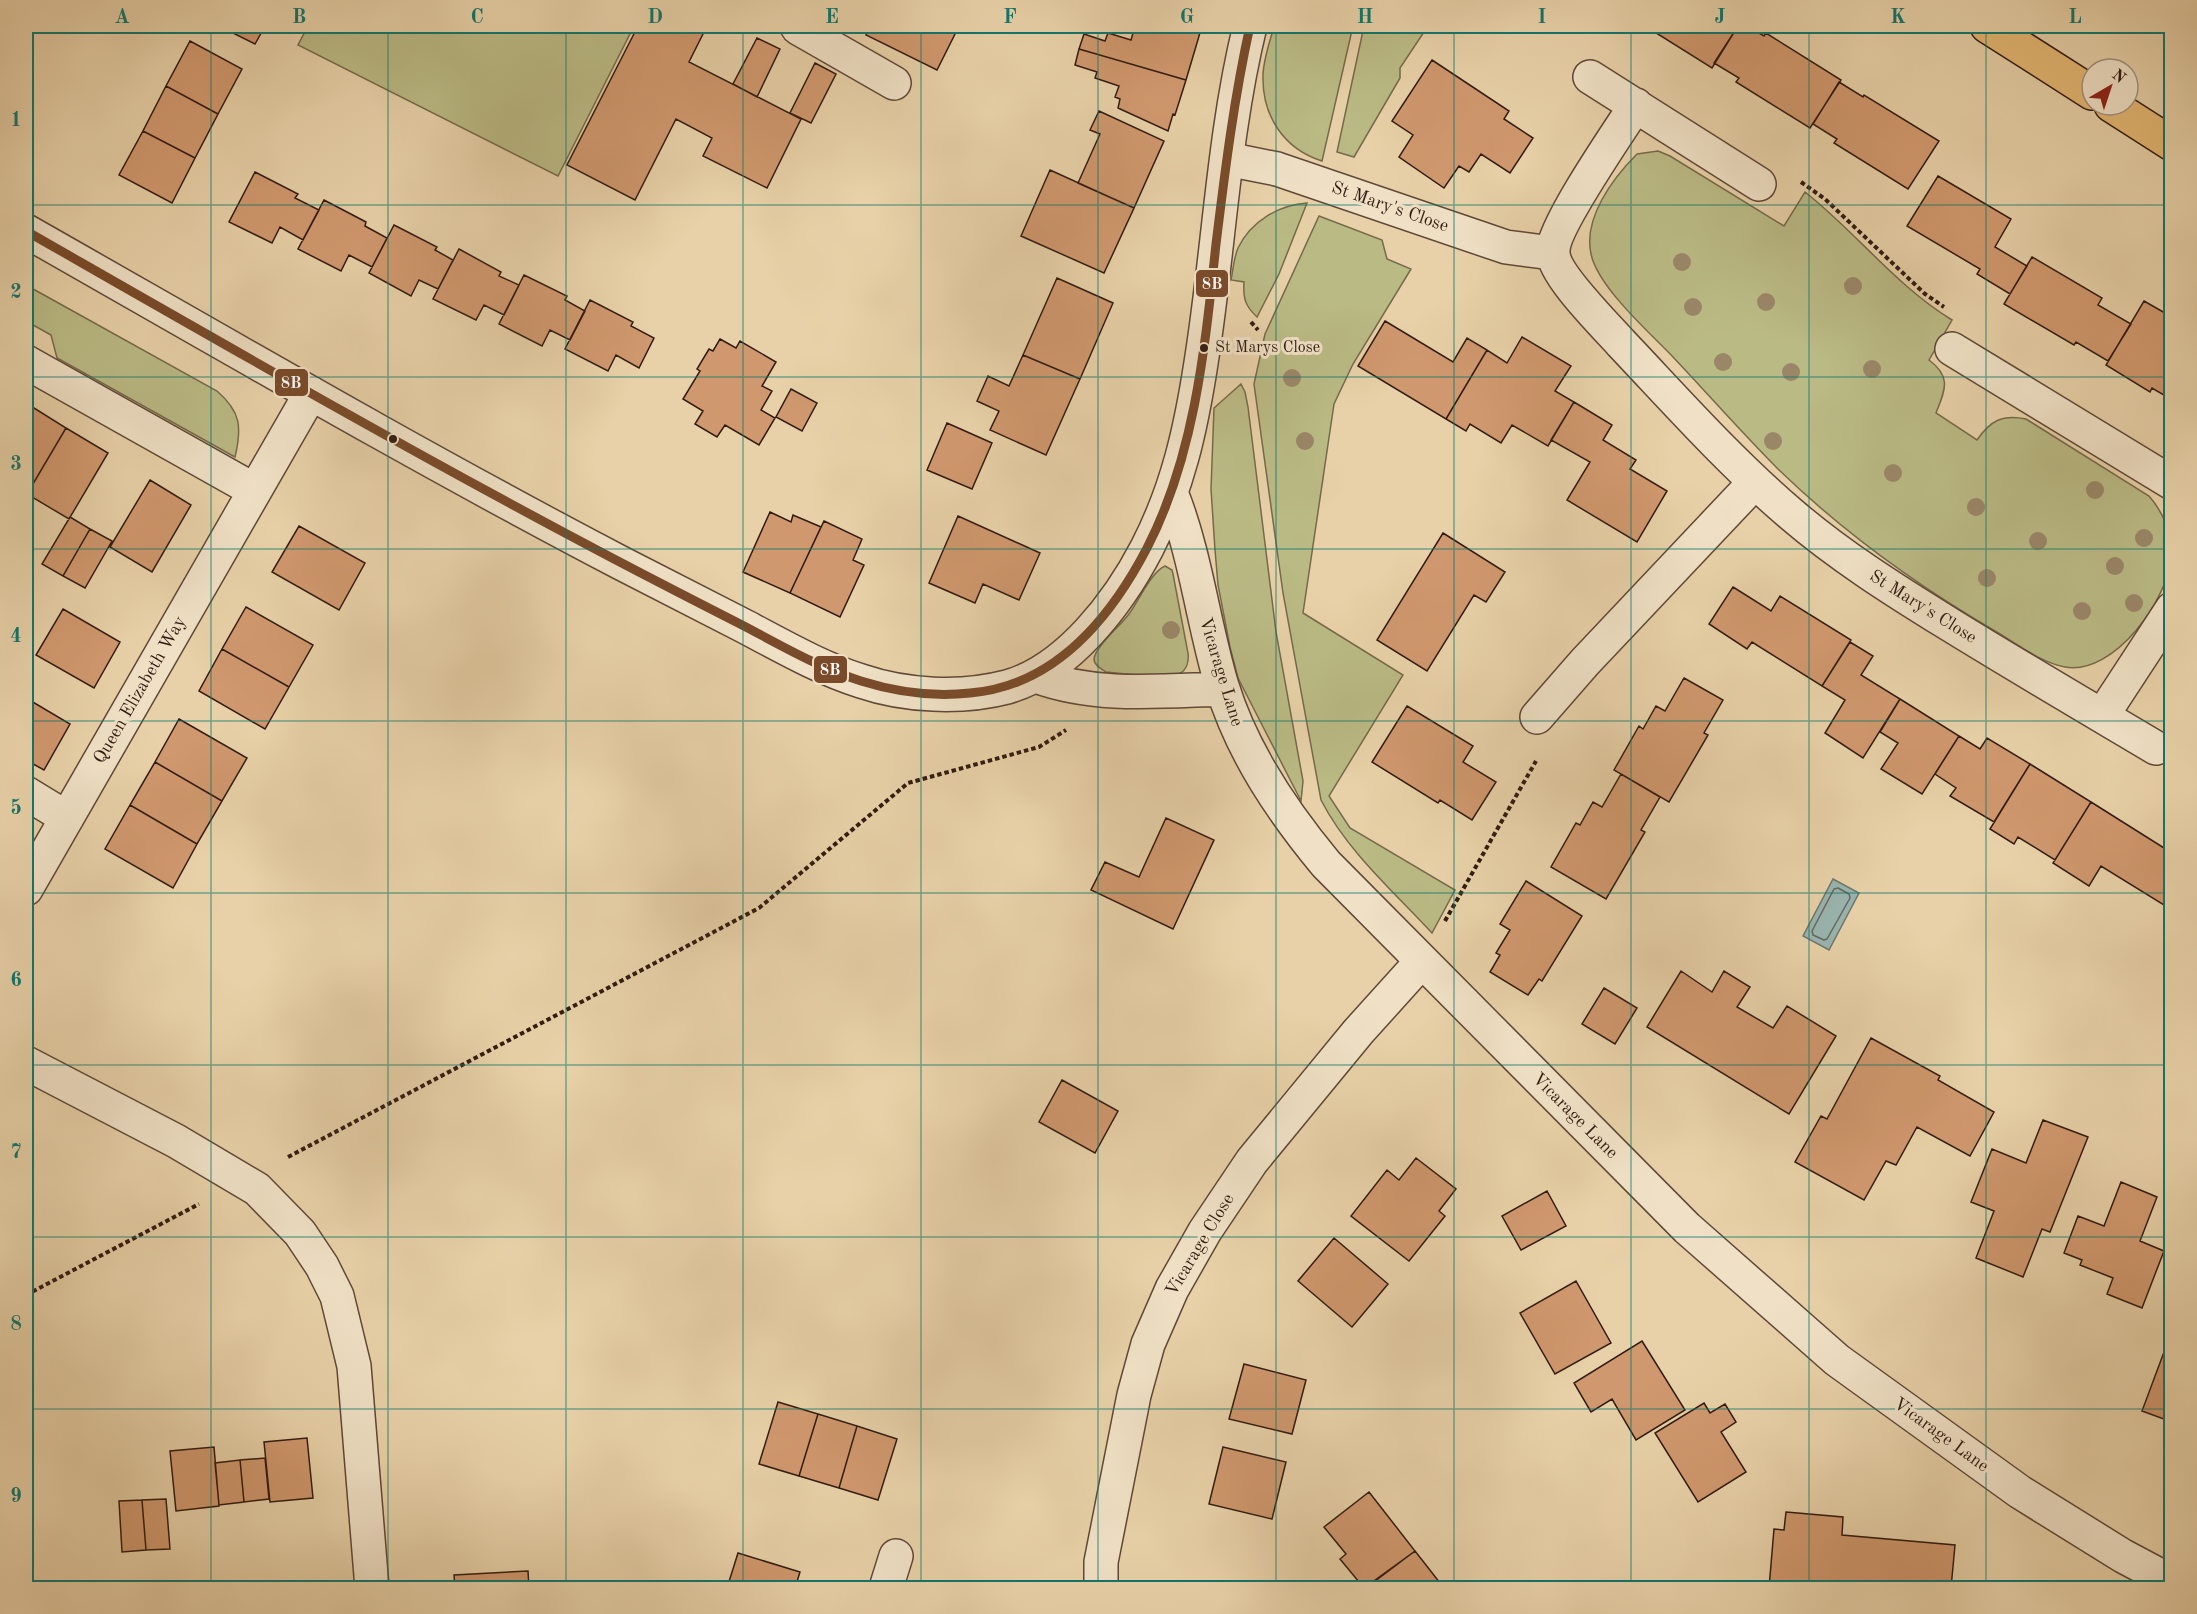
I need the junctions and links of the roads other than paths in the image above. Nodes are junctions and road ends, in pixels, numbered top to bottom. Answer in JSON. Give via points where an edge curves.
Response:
{"nodes":[{"id":1,"x":797,"y":26,"type":"edge"},
{"id":2,"x":1250,"y":26,"type":"edge"},
{"id":3,"x":1986,"y":26,"type":"edge"},
{"id":4,"x":1590,"y":77,"type":"dead end"},
{"id":5,"x":894,"y":82,"type":"dead end"},
{"id":6,"x":2080,"y":85,"type":"edge"},
{"id":7,"x":1636,"y":105,"type":"junction"},
{"id":8,"x":2130,"y":117,"type":"edge"},
{"id":9,"x":2172,"y":144,"type":"edge"},
{"id":10,"x":1227,"y":159,"type":"junction"},
{"id":11,"x":1759,"y":184,"type":"road end"},
{"id":12,"x":26,"y":231,"type":"edge"},
{"id":13,"x":1552,"y":253,"type":"junction"},
{"id":14,"x":1952,"y":350,"type":"road end"},
{"id":15,"x":26,"y":362,"type":"edge"},
{"id":16,"x":311,"y":393,"type":"junction"},
{"id":17,"x":1755,"y":482,"type":"junction"},
{"id":18,"x":2172,"y":483,"type":"edge"},
{"id":19,"x":254,"y":490,"type":"junction"},
{"id":20,"x":1172,"y":495,"type":"junction"},
{"id":21,"x":2172,"y":609,"type":"edge"},
{"id":22,"x":1036,"y":676,"type":"junction"},
{"id":23,"x":1223,"y":689,"type":"junction"},
{"id":24,"x":2102,"y":716,"type":"junction"},
{"id":25,"x":1537,"y":717,"type":"road end"},
{"id":26,"x":2156,"y":748,"type":"dead end"},
{"id":27,"x":26,"y":793,"type":"edge"},
{"id":28,"x":67,"y":818,"type":"junction"},
{"id":29,"x":26,"y":889,"type":"edge"},
{"id":30,"x":1422,"y":961,"type":"junction"},
{"id":31,"x":26,"y":1063,"type":"edge"},
{"id":32,"x":896,"y":1556,"type":"dead end"},
{"id":33,"x":2172,"y":1582,"type":"edge"},
{"id":34,"x":372,"y":1588,"type":"edge"},
{"id":35,"x":886,"y":1588,"type":"edge"},
{"id":36,"x":1101,"y":1588,"type":"edge"}],
"edges":[{"from":1,"to":5,"type":"street"},
{"from":2,"to":10,"type":"street"},
{"from":3,"to":6,"type":"main road"},
{"from":4,"to":7,"type":"street"},
{"from":7,"to":11,"type":"street"},
{"from":7,"to":13,"type":"street","via":[[1572,208]]},
{"from":8,"to":9,"type":"main road"},
{"from":10,"to":13,"type":"street","name":"St Mary's Close","via":[[1276,169],[1506,247]]},
{"from":10,"to":20,"type":"street","via":[[1194,411]]},
{"from":12,"to":16,"type":"street"},
{"from":13,"to":17,"type":"street","name":"St Mary's Close","via":[[1584,303]]},
{"from":14,"to":18,"type":"street"},
{"from":15,"to":19,"type":"street"},
{"from":16,"to":19,"type":"street","name":"Queen Elizabeth Way"},
{"from":16,"to":22,"type":"street","via":[[510,505],[846,676],[921,693],[1006,687]]},
{"from":17,"to":24,"type":"street","name":"St Mary's Close","via":[[1809,529],[1888,586]]},
{"from":17,"to":25,"type":"street"},
{"from":19,"to":28,"type":"street","name":"Queen Elizabeth Way"},
{"from":20,"to":22,"type":"street","via":[[1146,549],[1111,606],[1077,644]]},
{"from":20,"to":23,"type":"street","name":"Vicarage Lane","via":[[1184,526]]},
{"from":21,"to":24,"type":"street"},
{"from":22,"to":23,"type":"street","via":[[1092,690]]},
{"from":23,"to":30,"type":"street","name":"Vicarage Lane","via":[[1241,735],[1294,825],[1326,864]]},
{"from":24,"to":26,"type":"street","name":"St Mary's Close"},
{"from":27,"to":28,"type":"street"},
{"from":28,"to":29,"type":"street","name":"Queen Elizabeth Way"},
{"from":30,"to":33,"type":"street","name":"Vicarage Lane","via":[[1687,1228],[1838,1359],[2020,1492]]},
{"from":30,"to":36,"type":"street","name":"Vicarage Close","via":[[1252,1161],[1172,1289],[1148,1344],[1134,1395],[1101,1562]]},
{"from":31,"to":34,"type":"street","via":[[244,1180],[300,1233],[322,1266],[337,1296],[352,1355]]},
{"from":32,"to":35,"type":"street"}]}
